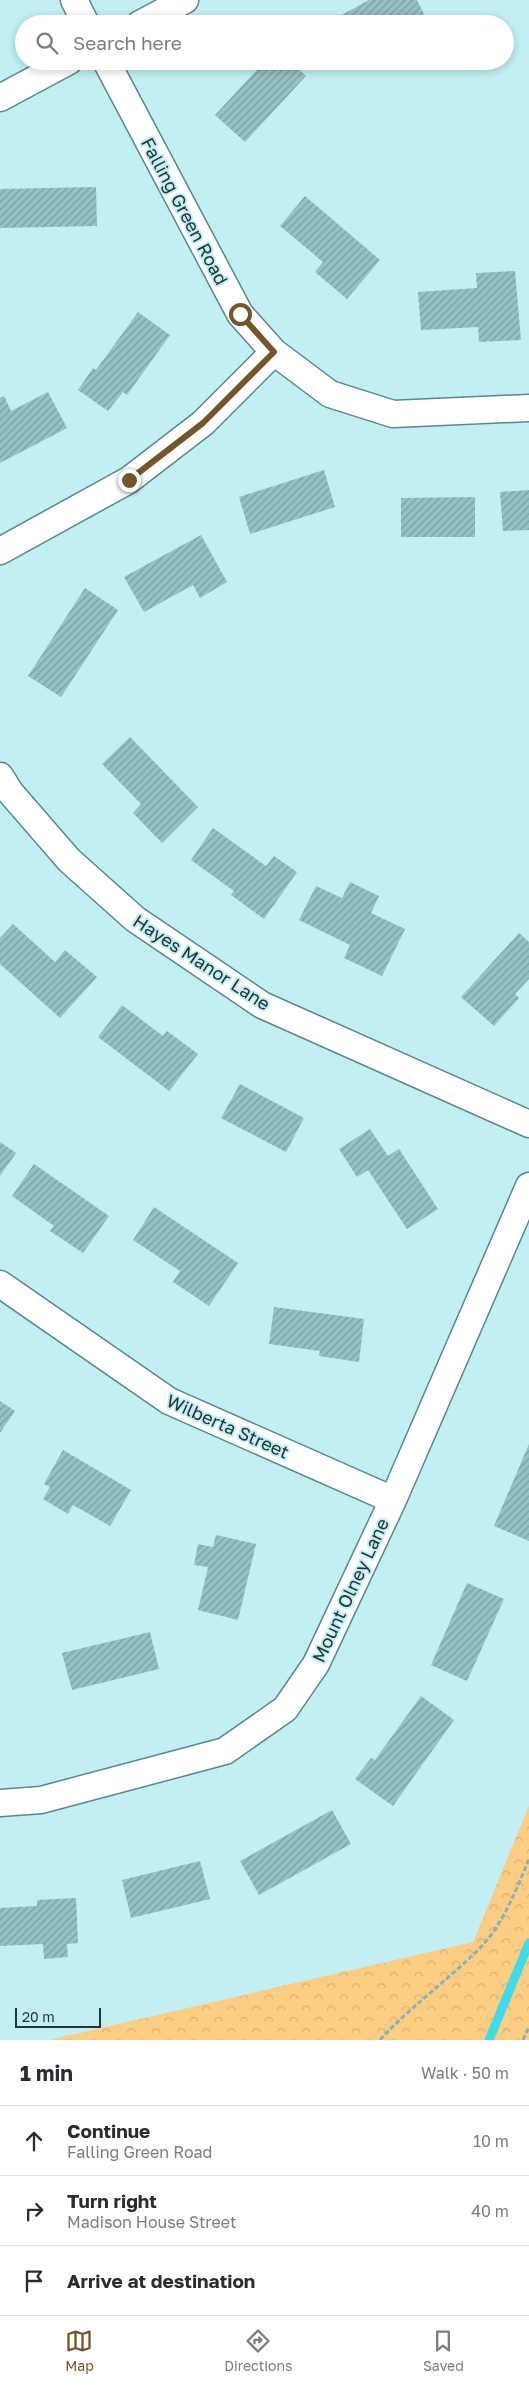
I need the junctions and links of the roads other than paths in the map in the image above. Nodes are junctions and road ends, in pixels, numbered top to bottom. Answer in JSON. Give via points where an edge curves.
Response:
{"nodes":[{"id":1,"x":74,"y":0,"type":"edge"},
{"id":2,"x":185,"y":0,"type":"edge"},
{"id":3,"x":82,"y":15,"type":"edge"},
{"id":4,"x":157,"y":15,"type":"edge"},
{"id":5,"x":52,"y":70,"type":"edge"},
{"id":6,"x":111,"y":70,"type":"edge"},
{"id":7,"x":0,"y":98,"type":"edge"},
{"id":8,"x":274,"y":352,"type":"junction"},
{"id":9,"x":529,"y":408,"type":"edge"},
{"id":10,"x":0,"y":551,"type":"edge"},
{"id":11,"x":0,"y":776,"type":"edge"},
{"id":12,"x":529,"y":1124,"type":"edge"},
{"id":13,"x":529,"y":1186,"type":"edge"},
{"id":14,"x":0,"y":1284,"type":"edge"},
{"id":15,"x":393,"y":1500,"type":"junction"},
{"id":16,"x":0,"y":1803,"type":"edge"}],
"edges":[{"from":1,"to":3,"type":"street"},
{"from":2,"to":4,"type":"street"},
{"from":5,"to":7,"type":"street"},
{"from":6,"to":8,"type":"street","name":"Falling Green Road","via":[[240,314]]},
{"from":8,"to":9,"type":"street","name":"Falling Green Road","via":[[330,394],[393,414]]},
{"from":8,"to":10,"type":"street","via":[[203,423],[129,480]]},
{"from":11,"to":12,"type":"street","name":"Hayes Manor Lane","via":[[69,860],[135,919],[262,1004]]},
{"from":13,"to":15,"type":"street","name":"Mount Olney Lane"},
{"from":14,"to":15,"type":"street","name":"Wilberta Street","via":[[169,1401]]},
{"from":15,"to":16,"type":"street","name":"Mount Olney Lane","via":[[316,1664],[285,1709],[226,1751],[41,1800]]}]}
